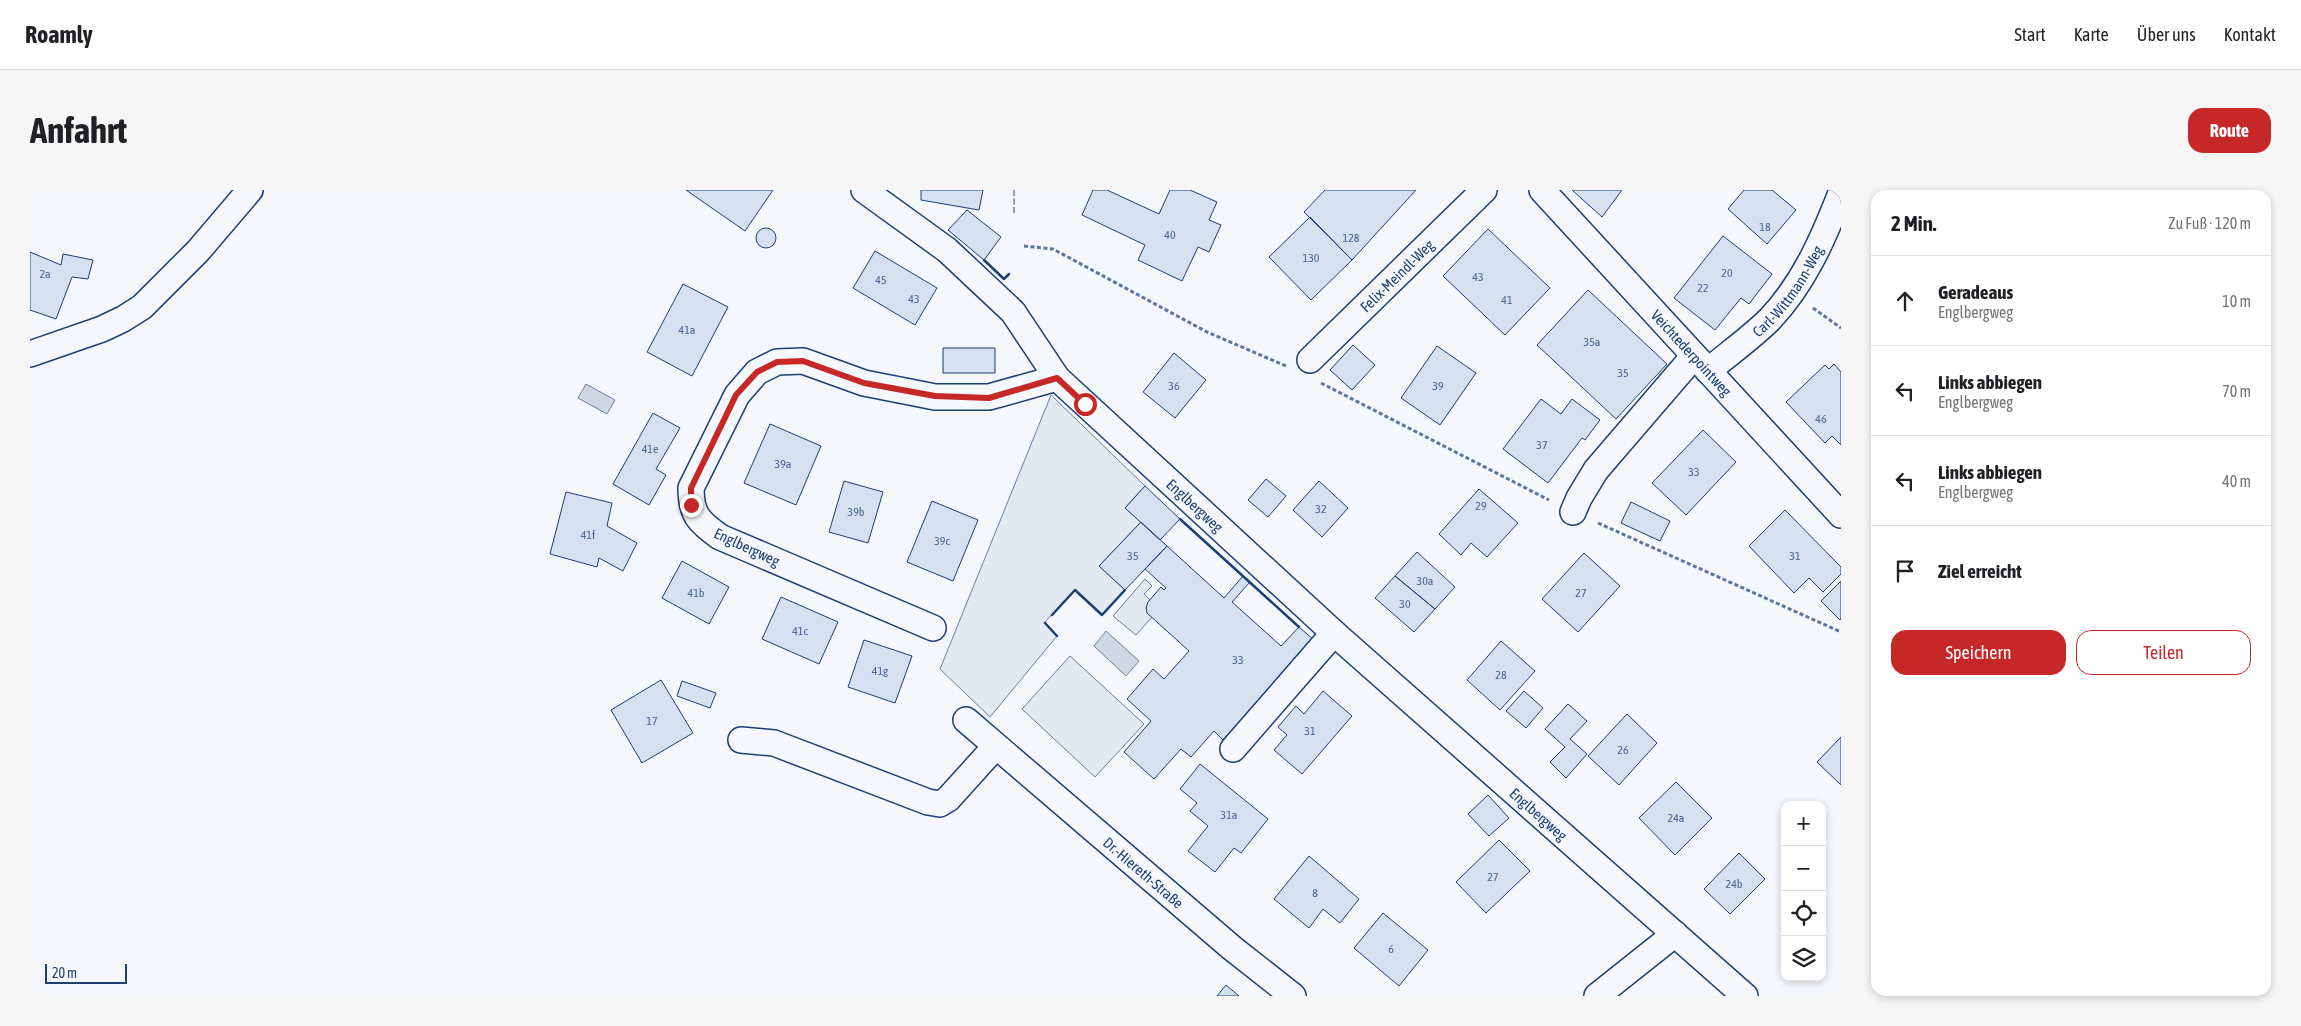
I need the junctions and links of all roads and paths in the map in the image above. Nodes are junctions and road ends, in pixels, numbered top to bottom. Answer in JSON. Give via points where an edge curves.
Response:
{"nodes":[{"id":1,"x":250,"y":190,"type":"edge"},
{"id":2,"x":864,"y":190,"type":"edge"},
{"id":3,"x":1484,"y":190,"type":"edge"},
{"id":4,"x":1542,"y":190,"type":"edge"},
{"id":5,"x":1841,"y":193,"type":"edge"},
{"id":6,"x":1024,"y":246,"type":"dead end"},
{"id":7,"x":1791,"y":292,"type":"junction"},
{"id":8,"x":1841,"y":328,"type":"edge"},
{"id":9,"x":30,"y":354,"type":"edge"},
{"id":10,"x":1701,"y":363,"type":"junction"},
{"id":11,"x":1299,"y":364,"type":"joint"},
{"id":12,"x":1057,"y":378,"type":"junction"},
{"id":13,"x":1573,"y":512,"type":"dead end"},
{"id":14,"x":1841,"y":515,"type":"edge"},
{"id":15,"x":933,"y":628,"type":"dead end"},
{"id":16,"x":1334,"y":633,"type":"junction"},
{"id":17,"x":966,"y":720,"type":"dead end"},
{"id":18,"x":741,"y":740,"type":"dead end"},
{"id":19,"x":995,"y":747,"type":"junction"},
{"id":20,"x":1233,"y":749,"type":"dead end"},
{"id":21,"x":1675,"y":934,"type":"junction"},
{"id":22,"x":1293,"y":996,"type":"edge"},
{"id":23,"x":1597,"y":996,"type":"edge"},
{"id":24,"x":1745,"y":996,"type":"edge"}],
"edges":[{"from":1,"to":9,"type":"street","via":[[198,251],[142,307],[102,329]]},
{"from":2,"to":12,"type":"street","name":"Englbergweg","via":[[947,250],[1013,312]]},
{"from":3,"to":11,"type":"street","name":"Felix-Meindl-Weg"},
{"from":4,"to":10,"type":"street","name":"Veichtederpointweg"},
{"from":5,"to":7,"type":"street","name":"Carl-Wittmann-Weg","via":[[1819,248]]},
{"from":6,"to":11,"type":"path","via":[[1053,250],[1207,332]]},
{"from":7,"to":8,"type":"path"},
{"from":7,"to":10,"type":"street","name":"Carl-Wittmann-Weg","via":[[1769,320]]},
{"from":10,"to":13,"type":"street","name":"Carl-Wittmann-Weg","via":[[1596,470]]},
{"from":10,"to":14,"type":"street","name":"Veichtederpointweg"},
{"from":12,"to":15,"type":"street","name":"Englbergweg","via":[[989,398],[935,396],[864,383],[803,361],[777,362],[757,372],[736,395],[691,488],[691,505],[702,524],[720,537]]},
{"from":12,"to":16,"type":"street","name":"Englbergweg"},
{"from":16,"to":20,"type":"street"},
{"from":16,"to":21,"type":"street","name":"Englbergweg"},
{"from":17,"to":19,"type":"street","name":"Dr.-Hiereth-Straße"},
{"from":18,"to":19,"type":"street","via":[[774,742],[940,804]]},
{"from":19,"to":22,"type":"street","name":"Dr.-Hiereth-Straße"},
{"from":21,"to":23,"type":"street"},
{"from":21,"to":24,"type":"street","name":"Englbergweg"}]}
